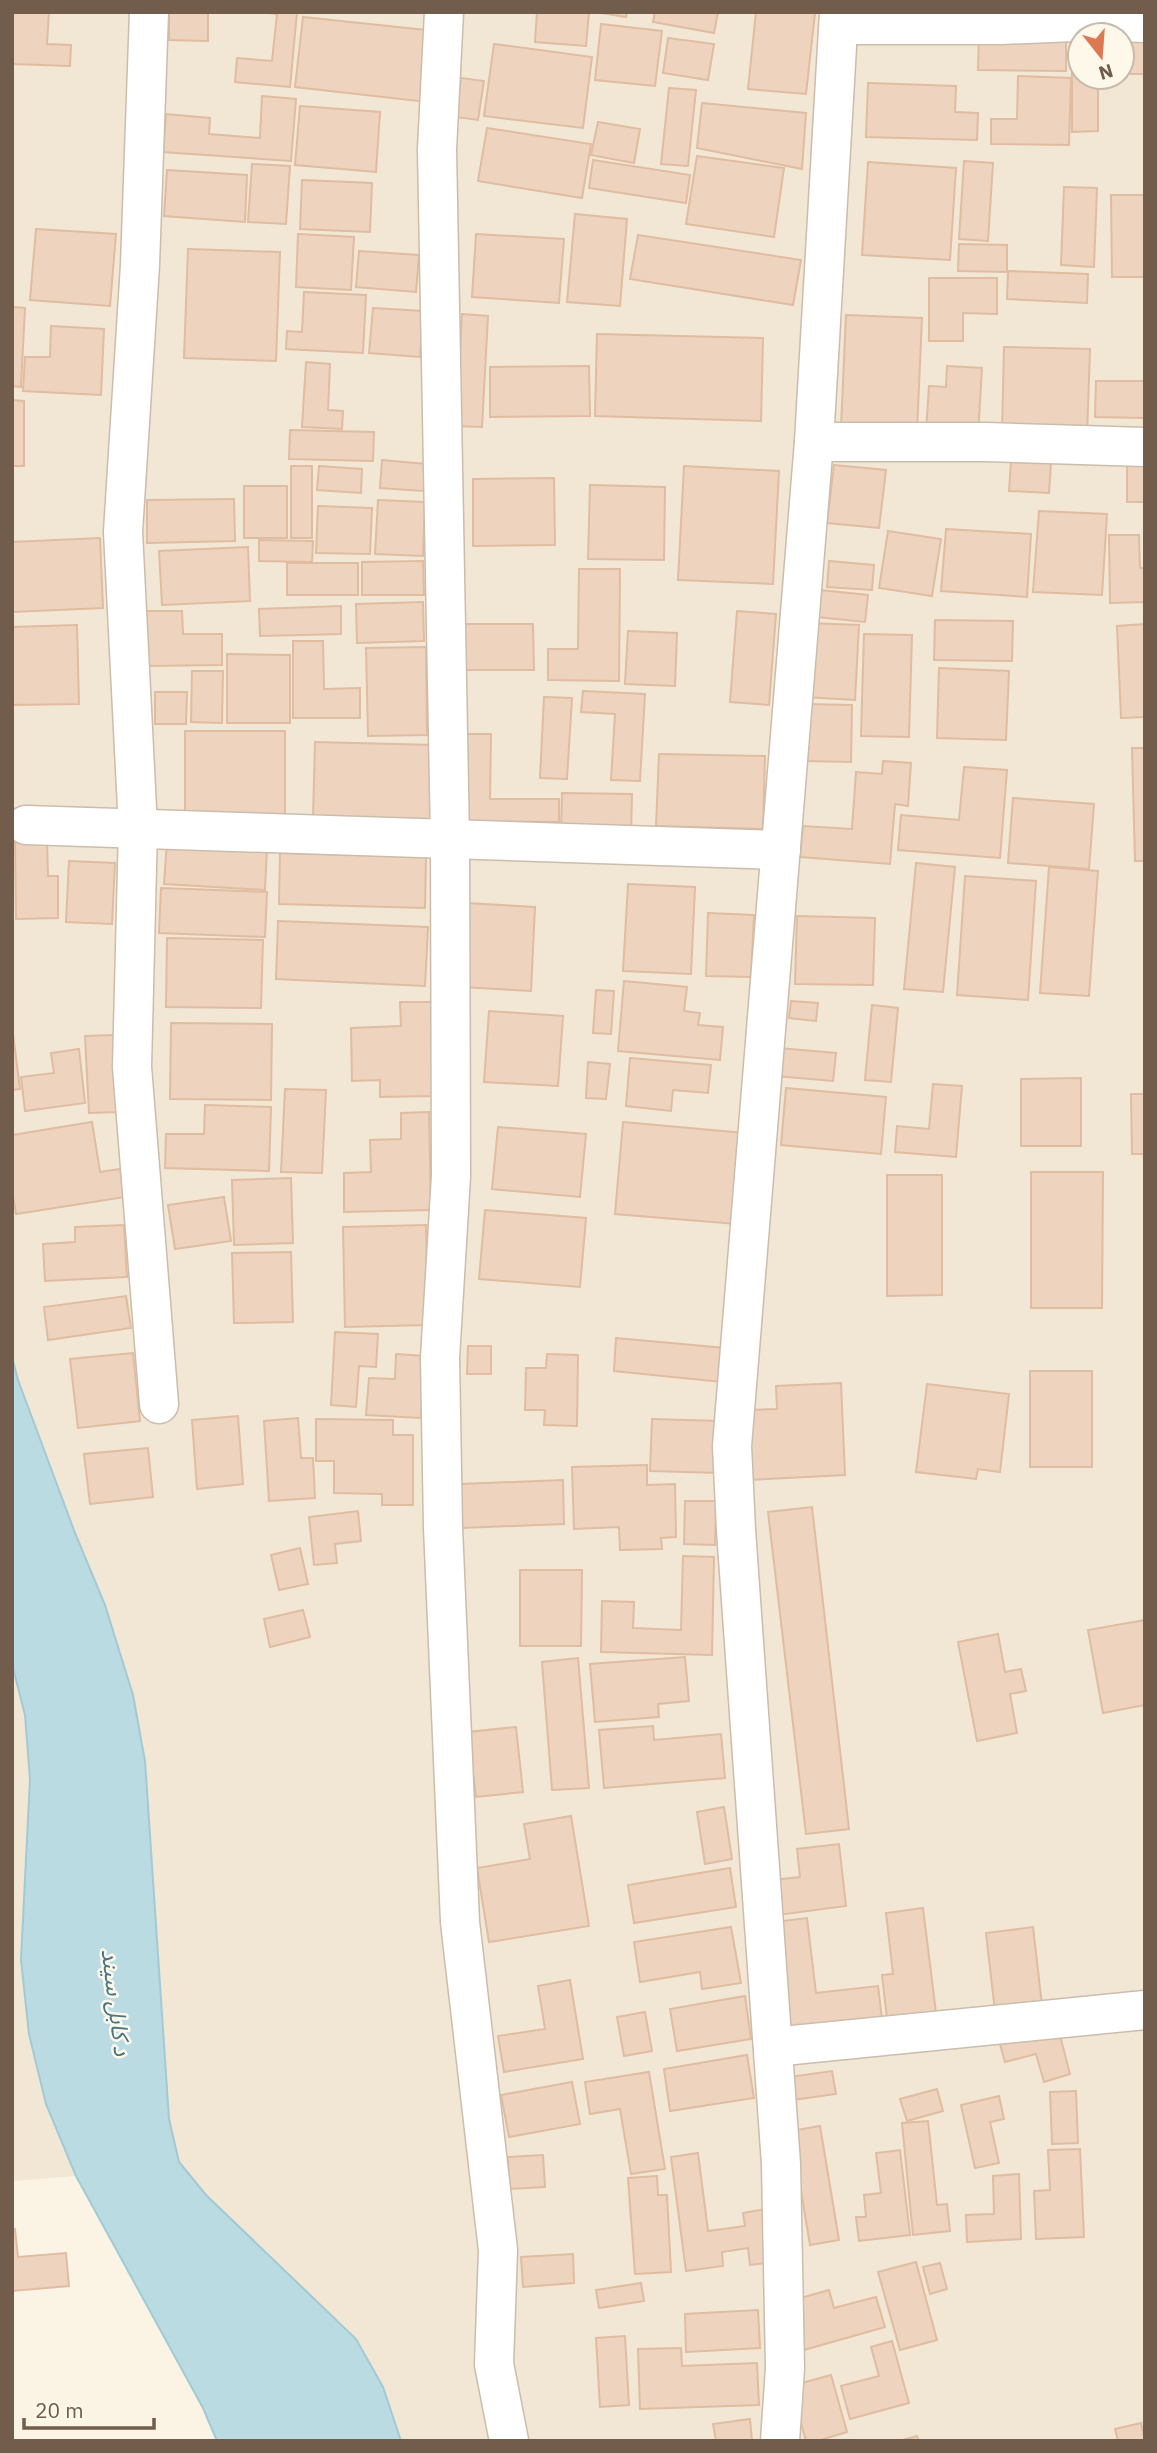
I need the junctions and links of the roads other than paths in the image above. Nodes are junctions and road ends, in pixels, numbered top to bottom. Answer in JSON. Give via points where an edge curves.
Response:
{"nodes":[{"id":1,"x":149,"y":12,"type":"edge"},
{"id":2,"x":444,"y":12,"type":"edge"},
{"id":3,"x":839,"y":19,"type":"edge"},
{"id":4,"x":1145,"y":23,"type":"edge"},
{"id":5,"x":814,"y":442,"type":"junction"},
{"id":6,"x":1145,"y":447,"type":"edge"},
{"id":7,"x":26,"y":825,"type":"dead end"},
{"id":8,"x":138,"y":828,"type":"junction"},
{"id":9,"x":450,"y":839,"type":"junction"},
{"id":10,"x":781,"y":850,"type":"junction"},
{"id":11,"x":159,"y":1405,"type":"dead end"},
{"id":12,"x":1145,"y":2011,"type":"edge"},
{"id":13,"x":773,"y":2047,"type":"junction"},
{"id":14,"x":509,"y":2441,"type":"edge"},
{"id":15,"x":780,"y":2441,"type":"edge"}],
"edges":[{"from":1,"to":8,"type":"street","via":[[140,265],[123,533]]},
{"from":2,"to":9,"type":"street","via":[[437,149]]},
{"from":3,"to":4,"type":"street","via":[[1002,25]]},
{"from":3,"to":5,"type":"street"},
{"from":5,"to":6,"type":"street"},
{"from":5,"to":10,"type":"street"},
{"from":7,"to":8,"type":"street"},
{"from":8,"to":9,"type":"street"},
{"from":8,"to":11,"type":"street","via":[[132,1067]]},
{"from":9,"to":10,"type":"street"},
{"from":9,"to":14,"type":"street","via":[[451,1176],[440,1358],[443,1527],[460,1922],[498,2250],[494,2364]]},
{"from":10,"to":13,"type":"street","via":[[732,1446]]},
{"from":12,"to":13,"type":"street"},
{"from":13,"to":15,"type":"street","via":[[782,2191],[785,2368]]}]}
